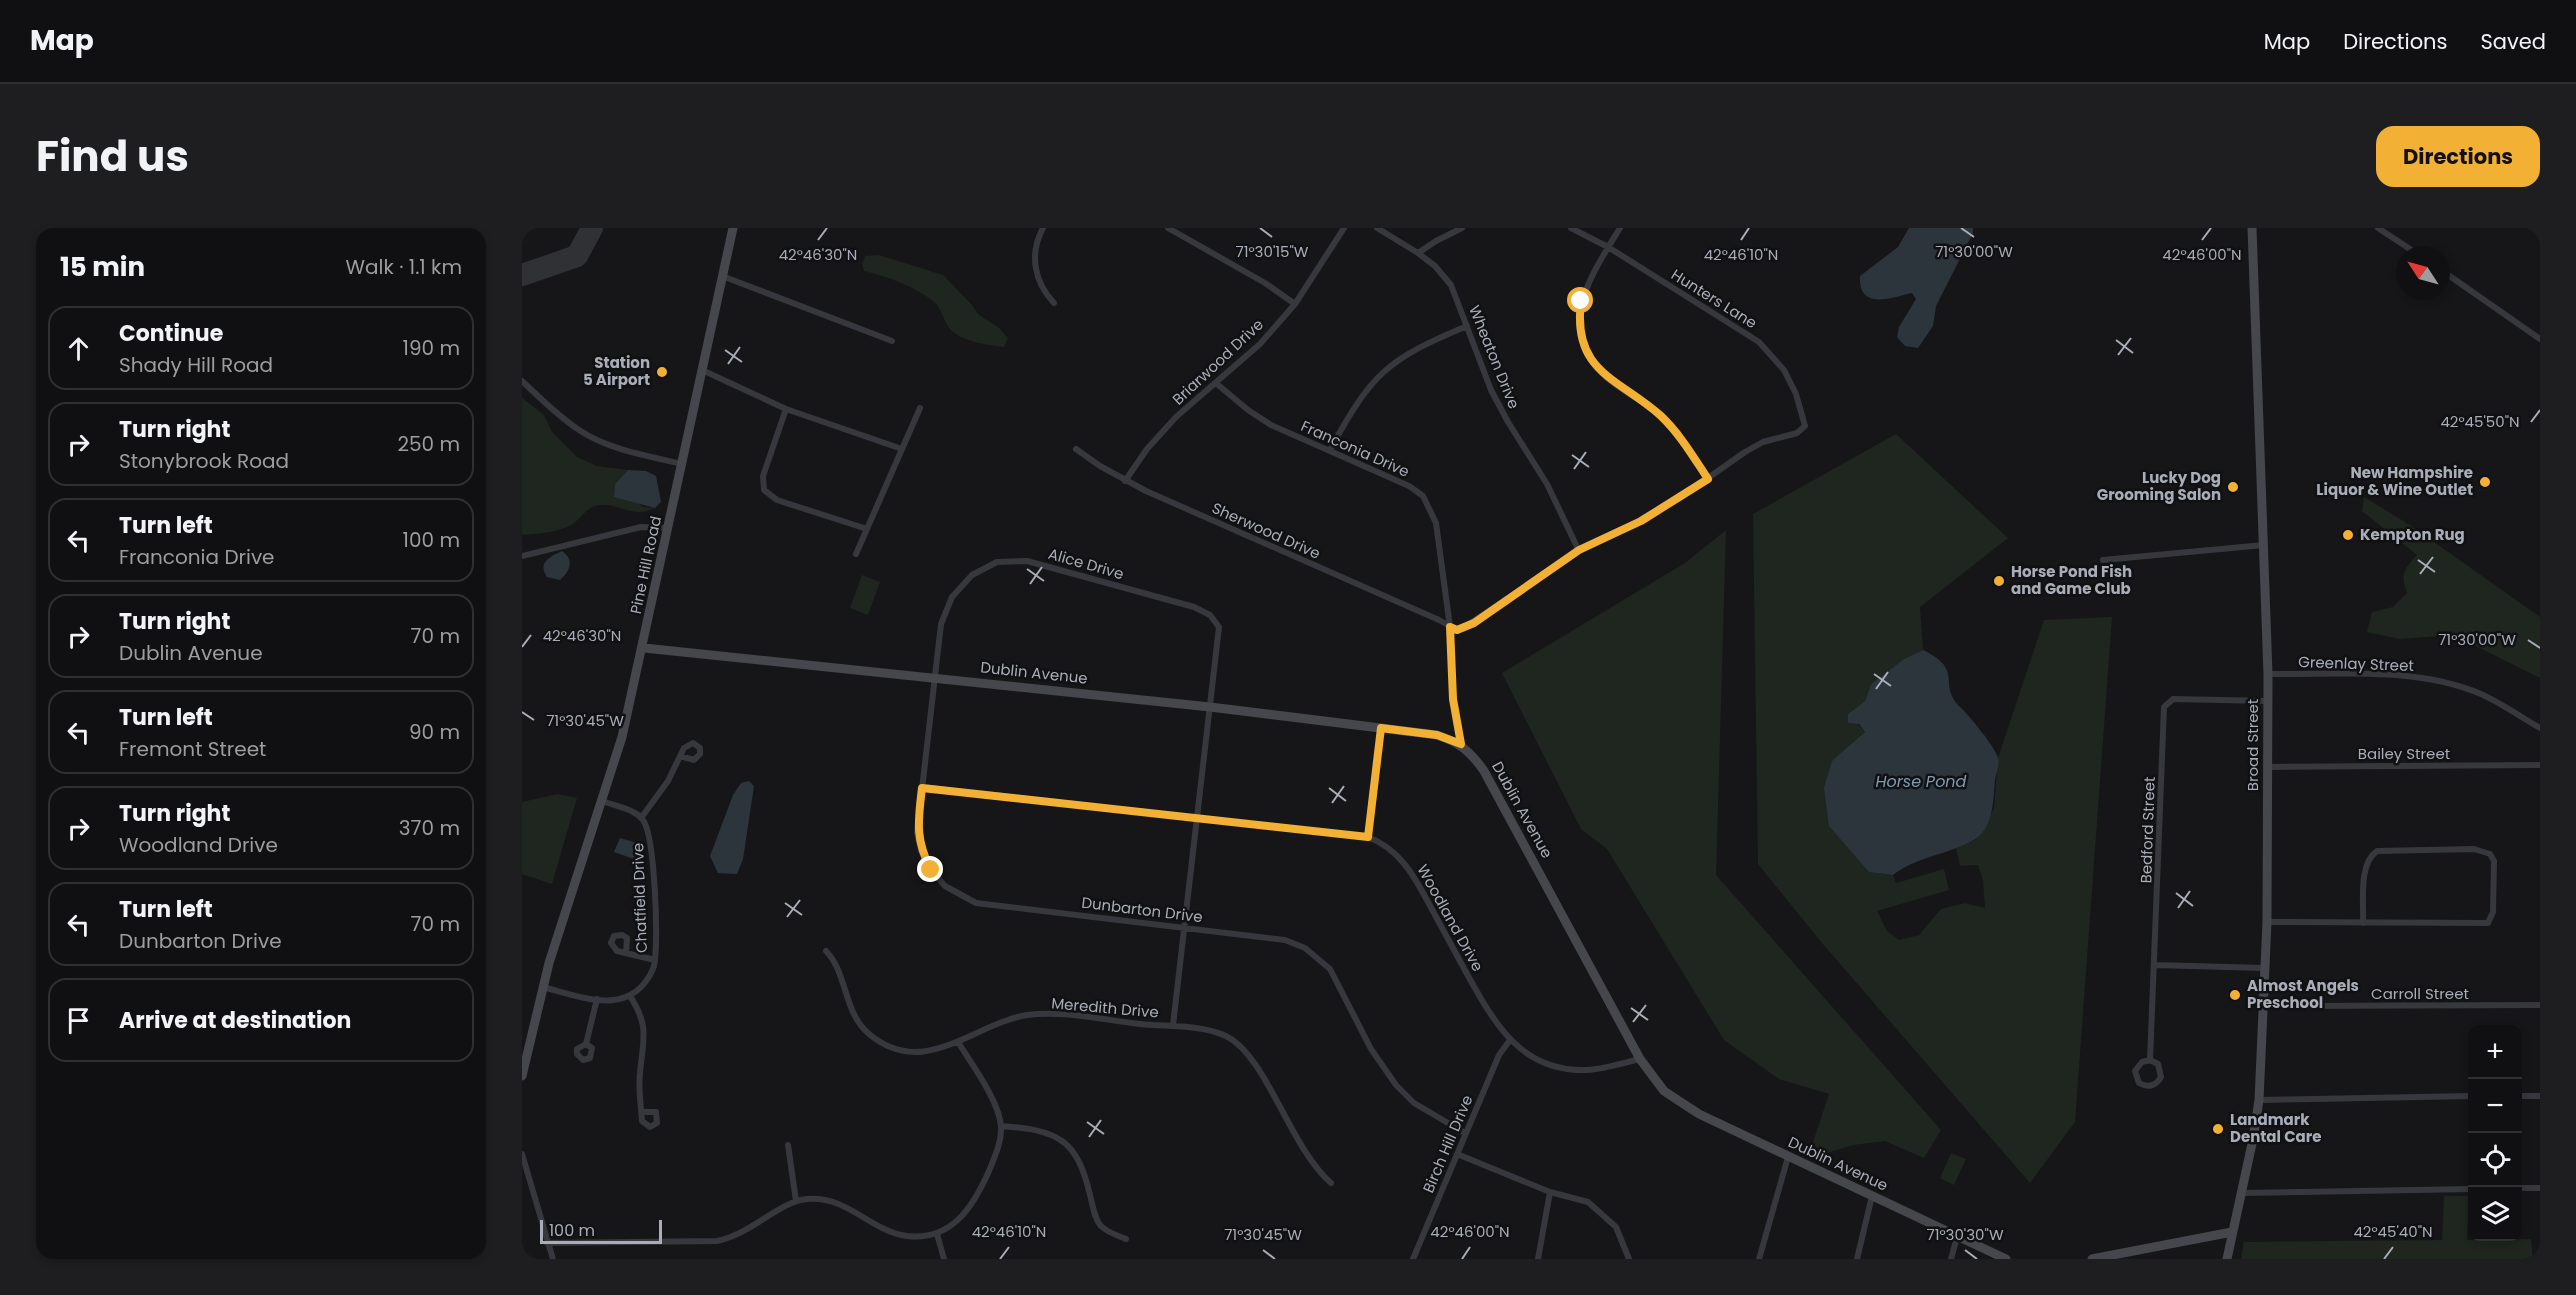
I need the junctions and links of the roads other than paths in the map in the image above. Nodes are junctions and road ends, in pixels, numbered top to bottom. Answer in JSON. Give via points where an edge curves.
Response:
{"nodes":[{"id":1,"x":734,"y":228,"type":"edge"},
{"id":2,"x":1042,"y":228,"type":"edge"},
{"id":3,"x":1168,"y":228,"type":"edge"},
{"id":4,"x":1344,"y":228,"type":"edge"},
{"id":5,"x":1377,"y":228,"type":"edge"},
{"id":6,"x":1462,"y":228,"type":"edge"},
{"id":7,"x":1571,"y":228,"type":"edge"},
{"id":8,"x":1620,"y":228,"type":"edge"},
{"id":9,"x":2252,"y":228,"type":"edge"},
{"id":10,"x":2378,"y":228,"type":"edge"},
{"id":11,"x":2405,"y":246,"type":"edge"},
{"id":12,"x":1608,"y":247,"type":"junction"},
{"id":13,"x":1418,"y":253,"type":"junction"},
{"id":14,"x":722,"y":276,"type":"junction"},
{"id":15,"x":2450,"y":276,"type":"edge"},
{"id":16,"x":1054,"y":303,"type":"dead end"},
{"id":17,"x":1295,"y":304,"type":"junction"},
{"id":18,"x":1467,"y":326,"type":"junction"},
{"id":19,"x":2540,"y":339,"type":"edge"},
{"id":20,"x":892,"y":340,"type":"dead end"},
{"id":21,"x":702,"y":370,"type":"junction"},
{"id":22,"x":522,"y":381,"type":"edge"},
{"id":23,"x":1217,"y":384,"type":"junction"},
{"id":24,"x":920,"y":408,"type":"dead end"},
{"id":25,"x":786,"y":409,"type":"junction"},
{"id":26,"x":902,"y":449,"type":"junction"},
{"id":27,"x":1076,"y":449,"type":"dead end"},
{"id":28,"x":1330,"y":450,"type":"junction"},
{"id":29,"x":682,"y":464,"type":"junction"},
{"id":30,"x":1708,"y":479,"type":"junction"},
{"id":31,"x":1125,"y":481,"type":"junction"},
{"id":32,"x":669,"y":528,"type":"junction"},
{"id":33,"x":867,"y":529,"type":"junction"},
{"id":34,"x":2265,"y":544,"type":"junction"},
{"id":35,"x":1579,"y":550,"type":"junction"},
{"id":36,"x":856,"y":554,"type":"dead end"},
{"id":37,"x":522,"y":556,"type":"edge"},
{"id":38,"x":2103,"y":560,"type":"dead end"},
{"id":39,"x":1450,"y":627,"type":"junction"},
{"id":40,"x":644,"y":648,"type":"junction"},
{"id":41,"x":2268,"y":674,"type":"junction"},
{"id":42,"x":935,"y":678,"type":"junction"},
{"id":43,"x":2268,"y":701,"type":"junction"},
{"id":44,"x":1210,"y":707,"type":"junction"},
{"id":45,"x":1381,"y":728,"type":"junction"},
{"id":46,"x":2540,"y":728,"type":"edge"},
{"id":47,"x":1461,"y":744,"type":"junction"},
{"id":48,"x":680,"y":756,"type":"dead end"},
{"id":49,"x":2540,"y":765,"type":"edge"},
{"id":50,"x":2269,"y":767,"type":"junction"},
{"id":51,"x":922,"y":788,"type":"junction"},
{"id":52,"x":602,"y":801,"type":"junction"},
{"id":53,"x":641,"y":818,"type":"junction"},
{"id":54,"x":1195,"y":818,"type":"junction"},
{"id":55,"x":1368,"y":837,"type":"junction"},
{"id":56,"x":2267,"y":922,"type":"junction"},
{"id":57,"x":2363,"y":923,"type":"junction"},
{"id":58,"x":1184,"y":926,"type":"junction"},
{"id":59,"x":826,"y":951,"type":"dead end"},
{"id":60,"x":626,"y":953,"type":"dead end"},
{"id":61,"x":655,"y":960,"type":"junction"},
{"id":62,"x":2154,"y":965,"type":"junction"},
{"id":63,"x":2264,"y":968,"type":"junction"},
{"id":64,"x":542,"y":987,"type":"junction"},
{"id":65,"x":630,"y":996,"type":"junction"},
{"id":66,"x":597,"y":999,"type":"junction"},
{"id":67,"x":2540,"y":1005,"type":"edge"},
{"id":68,"x":2263,"y":1006,"type":"junction"},
{"id":69,"x":1173,"y":1025,"type":"junction"},
{"id":70,"x":1510,"y":1040,"type":"junction"},
{"id":71,"x":958,"y":1042,"type":"junction"},
{"id":72,"x":586,"y":1044,"type":"dead end"},
{"id":73,"x":1641,"y":1059,"type":"junction"},
{"id":74,"x":2150,"y":1060,"type":"junction"},
{"id":75,"x":522,"y":1076,"type":"edge"},
{"id":76,"x":2468,"y":1096,"type":"edge"},
{"id":77,"x":2522,"y":1096,"type":"edge"},
{"id":78,"x":2540,"y":1096,"type":"edge"},
{"id":79,"x":2259,"y":1101,"type":"junction"},
{"id":80,"x":641,"y":1112,"type":"dead end"},
{"id":81,"x":1002,"y":1126,"type":"junction"},
{"id":82,"x":1466,"y":1133,"type":"junction"},
{"id":83,"x":788,"y":1145,"type":"dead end"},
{"id":84,"x":522,"y":1154,"type":"edge"},
{"id":85,"x":1457,"y":1154,"type":"junction"},
{"id":86,"x":1788,"y":1157,"type":"junction"},
{"id":87,"x":1331,"y":1183,"type":"dead end"},
{"id":88,"x":2522,"y":1188,"type":"edge"},
{"id":89,"x":2540,"y":1188,"type":"edge"},
{"id":90,"x":2468,"y":1189,"type":"edge"},
{"id":91,"x":1550,"y":1192,"type":"junction"},
{"id":92,"x":2242,"y":1193,"type":"junction"},
{"id":93,"x":1872,"y":1196,"type":"junction"},
{"id":94,"x":796,"y":1201,"type":"junction"},
{"id":95,"x":2232,"y":1232,"type":"junction"},
{"id":96,"x":937,"y":1234,"type":"junction"},
{"id":97,"x":1957,"y":1237,"type":"junction"},
{"id":98,"x":1126,"y":1239,"type":"dead end"},
{"id":99,"x":547,"y":1243,"type":"junction"},
{"id":100,"x":552,"y":1259,"type":"edge"},
{"id":101,"x":944,"y":1259,"type":"edge"},
{"id":102,"x":1413,"y":1259,"type":"edge"},
{"id":103,"x":1538,"y":1259,"type":"edge"},
{"id":104,"x":1629,"y":1259,"type":"edge"},
{"id":105,"x":1759,"y":1259,"type":"edge"},
{"id":106,"x":1857,"y":1259,"type":"edge"},
{"id":107,"x":1951,"y":1259,"type":"edge"},
{"id":108,"x":2007,"y":1259,"type":"edge"},
{"id":109,"x":2092,"y":1259,"type":"edge"},
{"id":110,"x":2227,"y":1259,"type":"edge"}],
"edges":[{"from":1,"to":14,"type":"street","name":"Pine Hill Road"},
{"from":2,"to":16,"type":"street","via":[[1036,246],[1036,274]]},
{"from":3,"to":17,"type":"street"},
{"from":4,"to":17,"type":"street","name":"Briarwood Drive"},
{"from":5,"to":13,"type":"street","name":"Wheaton Drive"},
{"from":6,"to":13,"type":"street"},
{"from":7,"to":12,"type":"street","name":"Hunters Lane"},
{"from":8,"to":12,"type":"street"},
{"from":9,"to":34,"type":"street","name":"Broad Street"},
{"from":10,"to":11,"type":"street"},
{"from":12,"to":30,"type":"street","via":[[1581,301],[1579,320],[1586,348],[1607,378],[1675,430]]},
{"from":12,"to":30,"type":"street","name":"Hunters Lane","via":[[1759,342],[1784,370],[1796,394],[1805,426],[1797,433],[1763,442]]},
{"from":13,"to":18,"type":"street","name":"Wheaton Drive","via":[[1451,285]]},
{"from":14,"to":20,"type":"street"},
{"from":14,"to":21,"type":"street","name":"Pine Hill Road"},
{"from":15,"to":19,"type":"street"},
{"from":17,"to":23,"type":"street","name":"Briarwood Drive"},
{"from":18,"to":28,"type":"street","via":[[1411,350],[1382,372],[1352,410]]},
{"from":18,"to":35,"type":"street","name":"Wheaton Drive","via":[[1491,390],[1547,484]]},
{"from":21,"to":25,"type":"street"},
{"from":21,"to":29,"type":"street","name":"Pine Hill Road"},
{"from":22,"to":29,"type":"street","via":[[589,436]]},
{"from":23,"to":28,"type":"street","name":"Franconia Drive","via":[[1271,425]]},
{"from":23,"to":31,"type":"street","name":"Briarwood Drive","via":[[1176,417]]},
{"from":24,"to":26,"type":"street"},
{"from":25,"to":26,"type":"street"},
{"from":25,"to":33,"type":"street","via":[[764,476],[764,490],[777,500]]},
{"from":26,"to":33,"type":"street"},
{"from":27,"to":31,"type":"street","name":"Sherwood Drive"},
{"from":28,"to":39,"type":"street","name":"Franconia Drive","via":[[1423,496],[1436,523]]},
{"from":29,"to":32,"type":"street","name":"Pine Hill Road"},
{"from":30,"to":35,"type":"street","via":[[1641,521]]},
{"from":31,"to":39,"type":"street","name":"Sherwood Drive"},
{"from":32,"to":37,"type":"street","via":[[641,527]]},
{"from":32,"to":40,"type":"street","name":"Pine Hill Road"},
{"from":33,"to":36,"type":"street"},
{"from":34,"to":38,"type":"street"},
{"from":34,"to":41,"type":"street","name":"Broad Street"},
{"from":35,"to":39,"type":"street","via":[[1474,623],[1457,630]]},
{"from":39,"to":47,"type":"street","name":"Franconia Drive","via":[[1453,699]]},
{"from":40,"to":42,"type":"street","name":"Dublin Avenue"},
{"from":40,"to":52,"type":"street","name":"Pine Hill Road"},
{"from":41,"to":43,"type":"street","name":"Broad Street"},
{"from":41,"to":46,"type":"street","name":"Greenlay Street","via":[[2370,674],[2427,679],[2480,693]]},
{"from":42,"to":44,"type":"street","name":"Dublin Avenue"},
{"from":42,"to":44,"type":"street","name":"Alice Drive","via":[[941,624],[956,592],[972,575],[991,564],[1027,561],[1210,615],[1219,633]]},
{"from":42,"to":51,"type":"street","name":"Dunbarton Drive"},
{"from":43,"to":50,"type":"street","name":"Broad Street"},
{"from":43,"to":62,"type":"street","name":"Bedford Street","via":[[2173,699],[2164,707]]},
{"from":44,"to":45,"type":"street","name":"Dublin Avenue"},
{"from":44,"to":54,"type":"street","name":"Alice Drive"},
{"from":45,"to":47,"type":"street","name":"Dublin Avenue","via":[[1437,735]]},
{"from":45,"to":55,"type":"street"},
{"from":47,"to":73,"type":"street","name":"Dublin Avenue","via":[[1484,771]]},
{"from":48,"to":53,"type":"street","via":[[668,781]]},
{"from":49,"to":50,"type":"street","name":"Bailey Street"},
{"from":50,"to":56,"type":"street","name":"Broad Street"},
{"from":51,"to":54,"type":"street","name":"Woodland Drive"},
{"from":51,"to":58,"type":"street","name":"Dunbarton Drive","via":[[917,833],[921,851],[931,870],[959,896],[976,903]]},
{"from":52,"to":53,"type":"street"},
{"from":52,"to":64,"type":"street","name":"Pine Hill Road"},
{"from":53,"to":61,"type":"street","name":"Chatfield Drive","via":[[649,832],[652,850]]},
{"from":54,"to":55,"type":"street","name":"Woodland Drive"},
{"from":54,"to":58,"type":"street","name":"Alice Drive"},
{"from":55,"to":70,"type":"street","name":"Woodland Drive","via":[[1390,849],[1413,874],[1481,999]]},
{"from":56,"to":57,"type":"street"},
{"from":56,"to":63,"type":"street","name":"Broad Street"},
{"from":57,"to":57,"type":"street","via":[[2488,923],[2493,912],[2494,861],[2490,854],[2474,849],[2377,851],[2365,868]]},
{"from":58,"to":69,"type":"street","name":"Alice Drive"},
{"from":58,"to":82,"type":"street","name":"Dunbarton Drive","via":[[1285,940],[1318,957],[1330,969],[1371,1049],[1396,1085],[1414,1103]]},
{"from":59,"to":71,"type":"street","name":"Meredith Drive","via":[[836,965],[854,1016],[870,1034],[903,1051],[938,1050]]},
{"from":60,"to":61,"type":"street"},
{"from":61,"to":65,"type":"street","name":"Chatfield Drive","via":[[646,981]]},
{"from":62,"to":63,"type":"street"},
{"from":62,"to":74,"type":"street","name":"Bedford Street"},
{"from":63,"to":68,"type":"street","name":"Broad Street"},
{"from":64,"to":66,"type":"street"},
{"from":64,"to":75,"type":"street","name":"Pine Hill Road"},
{"from":65,"to":66,"type":"street"},
{"from":65,"to":80,"type":"street","via":[[645,1029]]},
{"from":66,"to":72,"type":"street"},
{"from":67,"to":68,"type":"street","name":"Carroll Street"},
{"from":68,"to":79,"type":"street","name":"Broad Street"},
{"from":69,"to":71,"type":"street","name":"Meredith Drive","via":[[1040,1014],[1002,1022]]},
{"from":69,"to":87,"type":"street","name":"Meredith Drive","via":[[1217,1033],[1239,1046],[1259,1072],[1311,1163]]},
{"from":70,"to":73,"type":"street","name":"Woodland Drive","via":[[1531,1056],[1562,1068],[1587,1070]]},
{"from":70,"to":82,"type":"street","name":"Birch Hill Drive","via":[[1499,1055]]},
{"from":71,"to":81,"type":"street","via":[[984,1084]]},
{"from":73,"to":86,"type":"street","name":"Dublin Avenue","via":[[1675,1101]]},
{"from":74,"to":74,"type":"street","name":"Bedford Street","via":[[2139,1064],[2135,1071],[2139,1083],[2147,1086],[2156,1084],[2161,1077],[2160,1068]]},
{"from":76,"to":79,"type":"street"},
{"from":77,"to":78,"type":"street"},
{"from":79,"to":92,"type":"street","name":"Broad Street"},
{"from":81,"to":96,"type":"street","via":[[974,1203],[959,1220]]},
{"from":81,"to":98,"type":"street","via":[[1048,1134],[1070,1147],[1081,1162],[1097,1221]]},
{"from":82,"to":85,"type":"street","name":"Birch Hill Drive"},
{"from":83,"to":94,"type":"street"},
{"from":84,"to":99,"type":"street"},
{"from":85,"to":91,"type":"street"},
{"from":85,"to":102,"type":"street","name":"Birch Hill Drive"},
{"from":86,"to":93,"type":"street","name":"Dublin Avenue"},
{"from":86,"to":105,"type":"street"},
{"from":88,"to":89,"type":"street"},
{"from":90,"to":92,"type":"street"},
{"from":91,"to":103,"type":"street"},
{"from":91,"to":104,"type":"street","via":[[1588,1203],[1607,1217],[1624,1242]]},
{"from":92,"to":95,"type":"street","name":"Broad Street"},
{"from":93,"to":97,"type":"street","name":"Dublin Avenue"},
{"from":93,"to":106,"type":"street"},
{"from":94,"to":96,"type":"street","via":[[840,1203],[897,1234]]},
{"from":94,"to":99,"type":"street","via":[[741,1234],[717,1241]]},
{"from":95,"to":109,"type":"street"},
{"from":95,"to":110,"type":"street","name":"Broad Street"},
{"from":96,"to":101,"type":"street"},
{"from":97,"to":107,"type":"street"},
{"from":97,"to":108,"type":"street","name":"Dublin Avenue"},
{"from":99,"to":100,"type":"street"}]}
